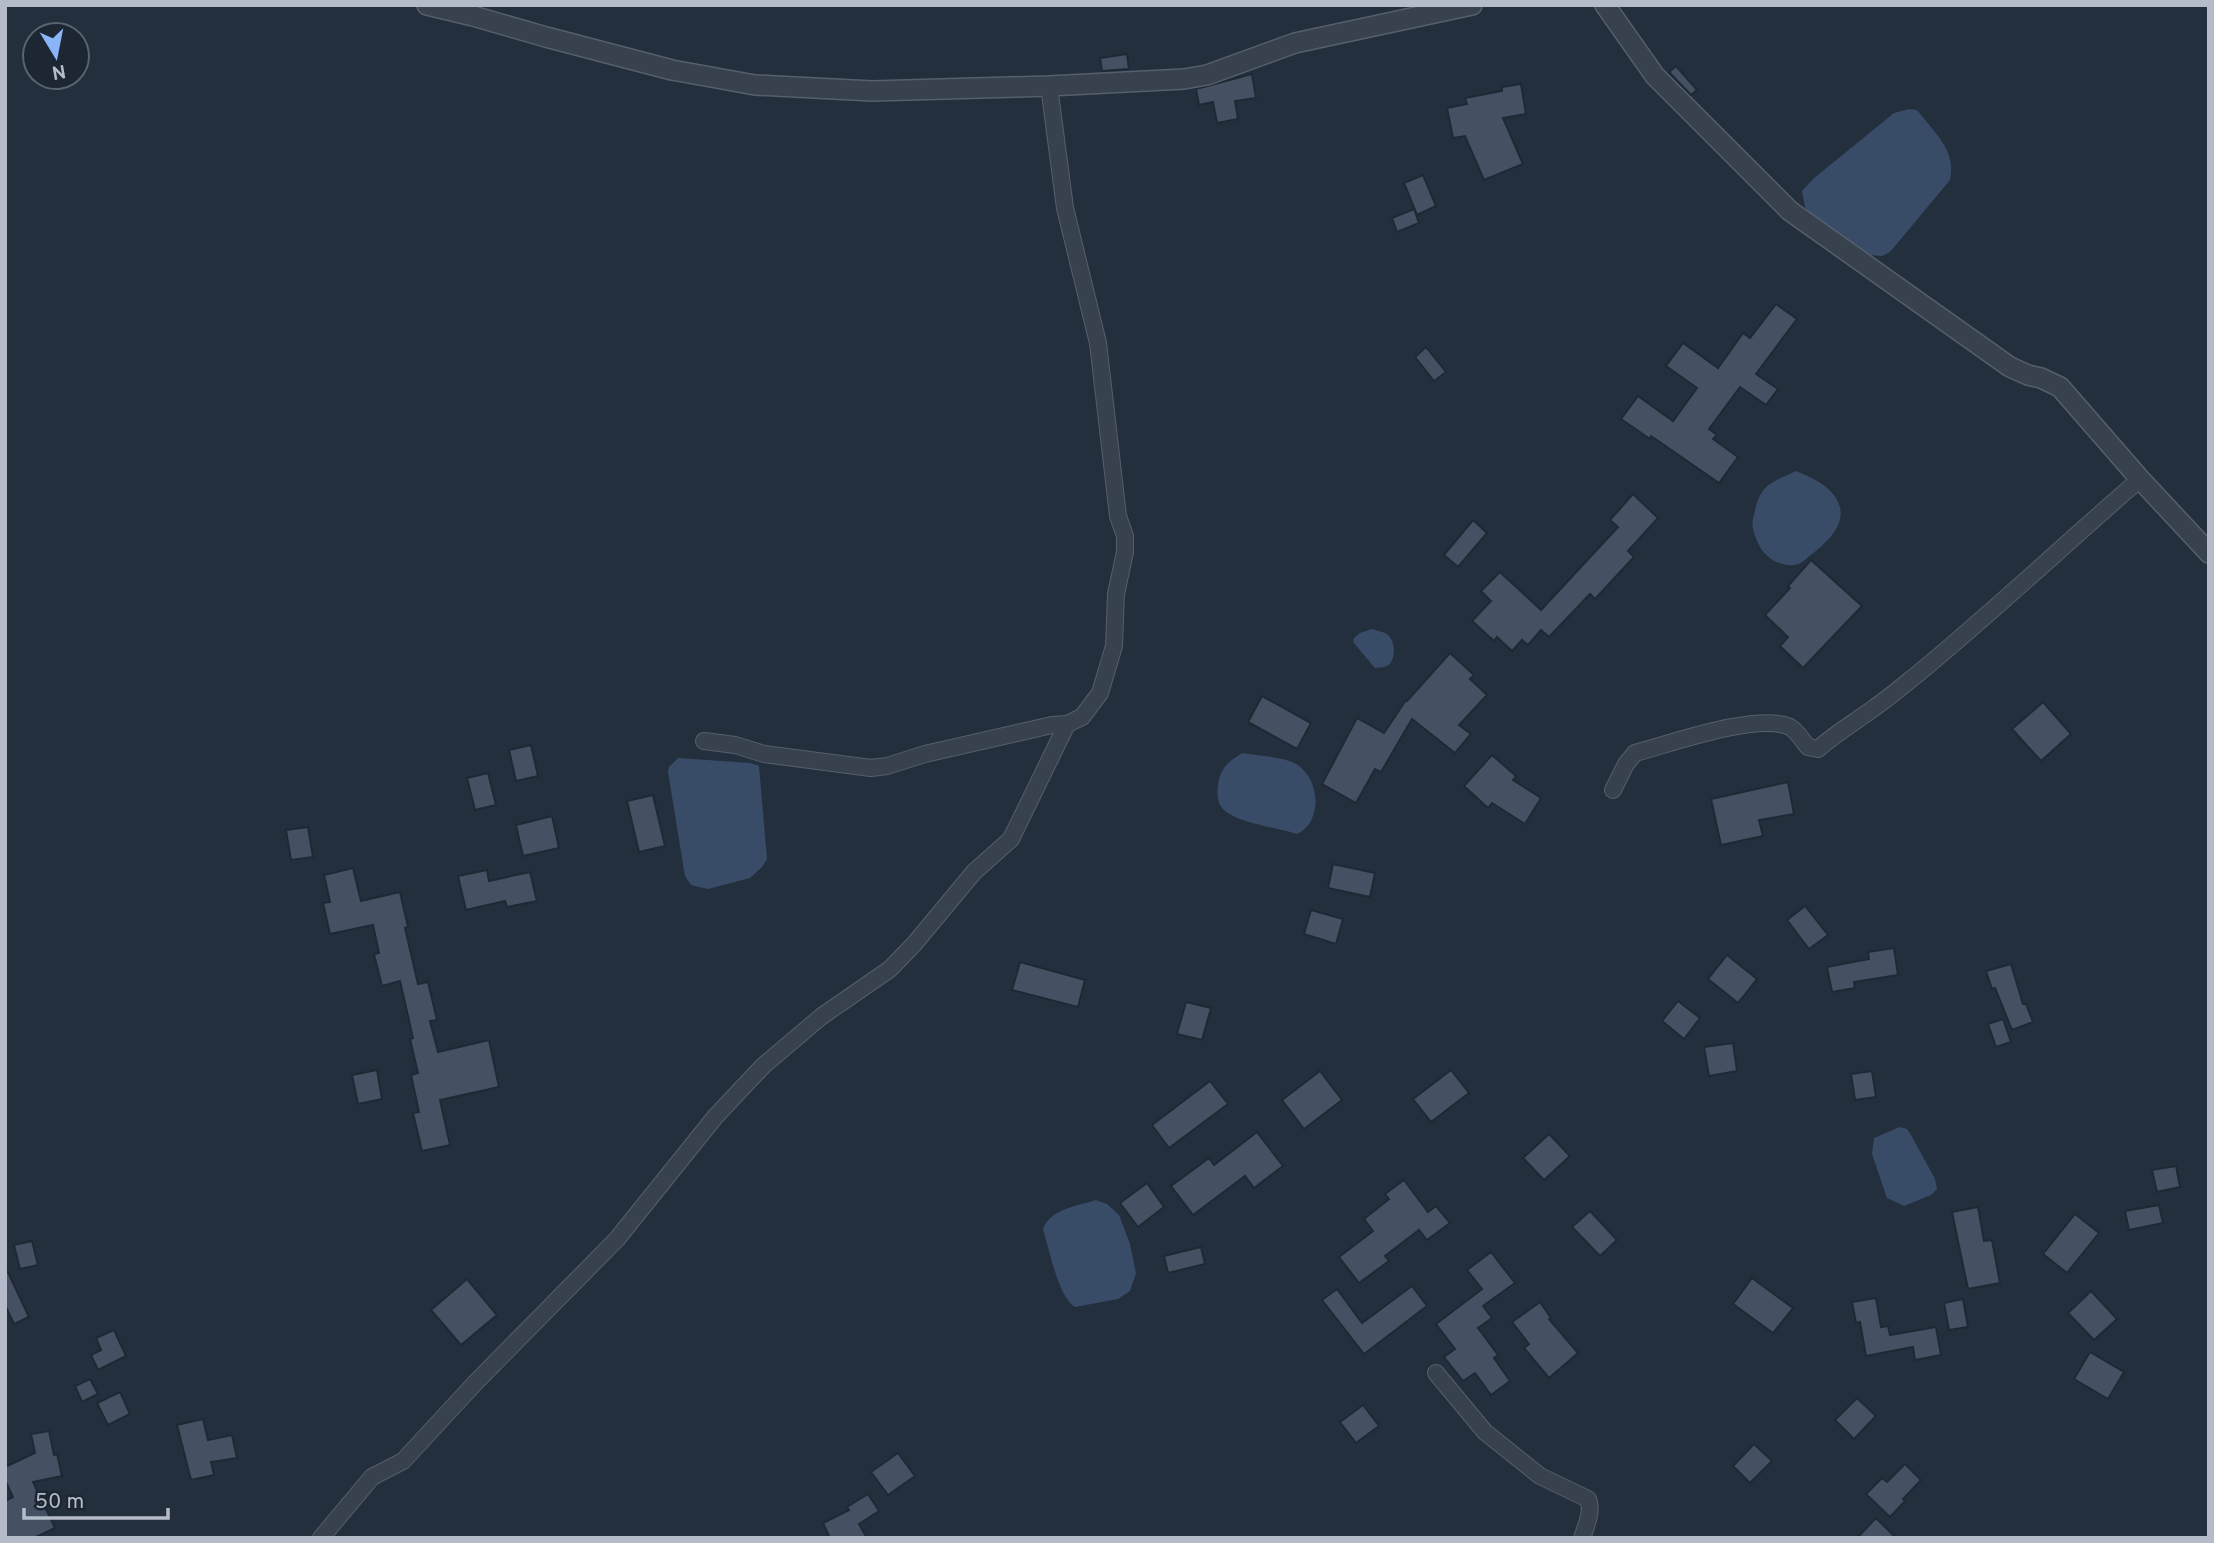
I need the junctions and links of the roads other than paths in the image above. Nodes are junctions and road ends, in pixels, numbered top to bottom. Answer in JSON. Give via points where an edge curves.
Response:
{"nodes":[{"id":1,"x":427,"y":5,"type":"edge"},
{"id":2,"x":1472,"y":5,"type":"edge"},
{"id":3,"x":1605,"y":5,"type":"edge"},
{"id":4,"x":475,"y":10,"type":"edge"},
{"id":5,"x":1049,"y":86,"type":"junction"},
{"id":6,"x":2140,"y":479,"type":"junction"},
{"id":7,"x":2209,"y":553,"type":"edge"},
{"id":8,"x":1067,"y":724,"type":"junction"},
{"id":9,"x":704,"y":741,"type":"dead end"},
{"id":10,"x":1613,"y":790,"type":"dead end"},
{"id":11,"x":1436,"y":1373,"type":"dead end"},
{"id":12,"x":321,"y":1538,"type":"edge"},
{"id":13,"x":1582,"y":1538,"type":"edge"}],
"edges":[{"from":1,"to":4,"type":"street"},
{"from":2,"to":5,"type":"street","via":[[1295,43],[1207,75]]},
{"from":3,"to":6,"type":"street","via":[[1655,76],[1790,211],[2010,368],[2060,387]]},
{"from":4,"to":5,"type":"street","via":[[546,37],[672,70],[755,85],[872,91]]},
{"from":5,"to":8,"type":"street","via":[[1065,208],[1098,343],[1118,516],[1125,536],[1114,646],[1100,693],[1082,716]]},
{"from":6,"to":7,"type":"street"},
{"from":6,"to":10,"type":"street","via":[[1920,672],[1818,749],[1808,747],[1793,728],[1738,726],[1635,753]]},
{"from":8,"to":9,"type":"street","via":[[871,768]]},
{"from":8,"to":12,"type":"street","via":[[1011,839],[974,873],[890,969],[822,1016],[763,1066],[715,1117],[617,1239],[403,1461],[372,1477]]},
{"from":11,"to":13,"type":"street","via":[[1485,1432],[1540,1476],[1588,1499]]}]}
